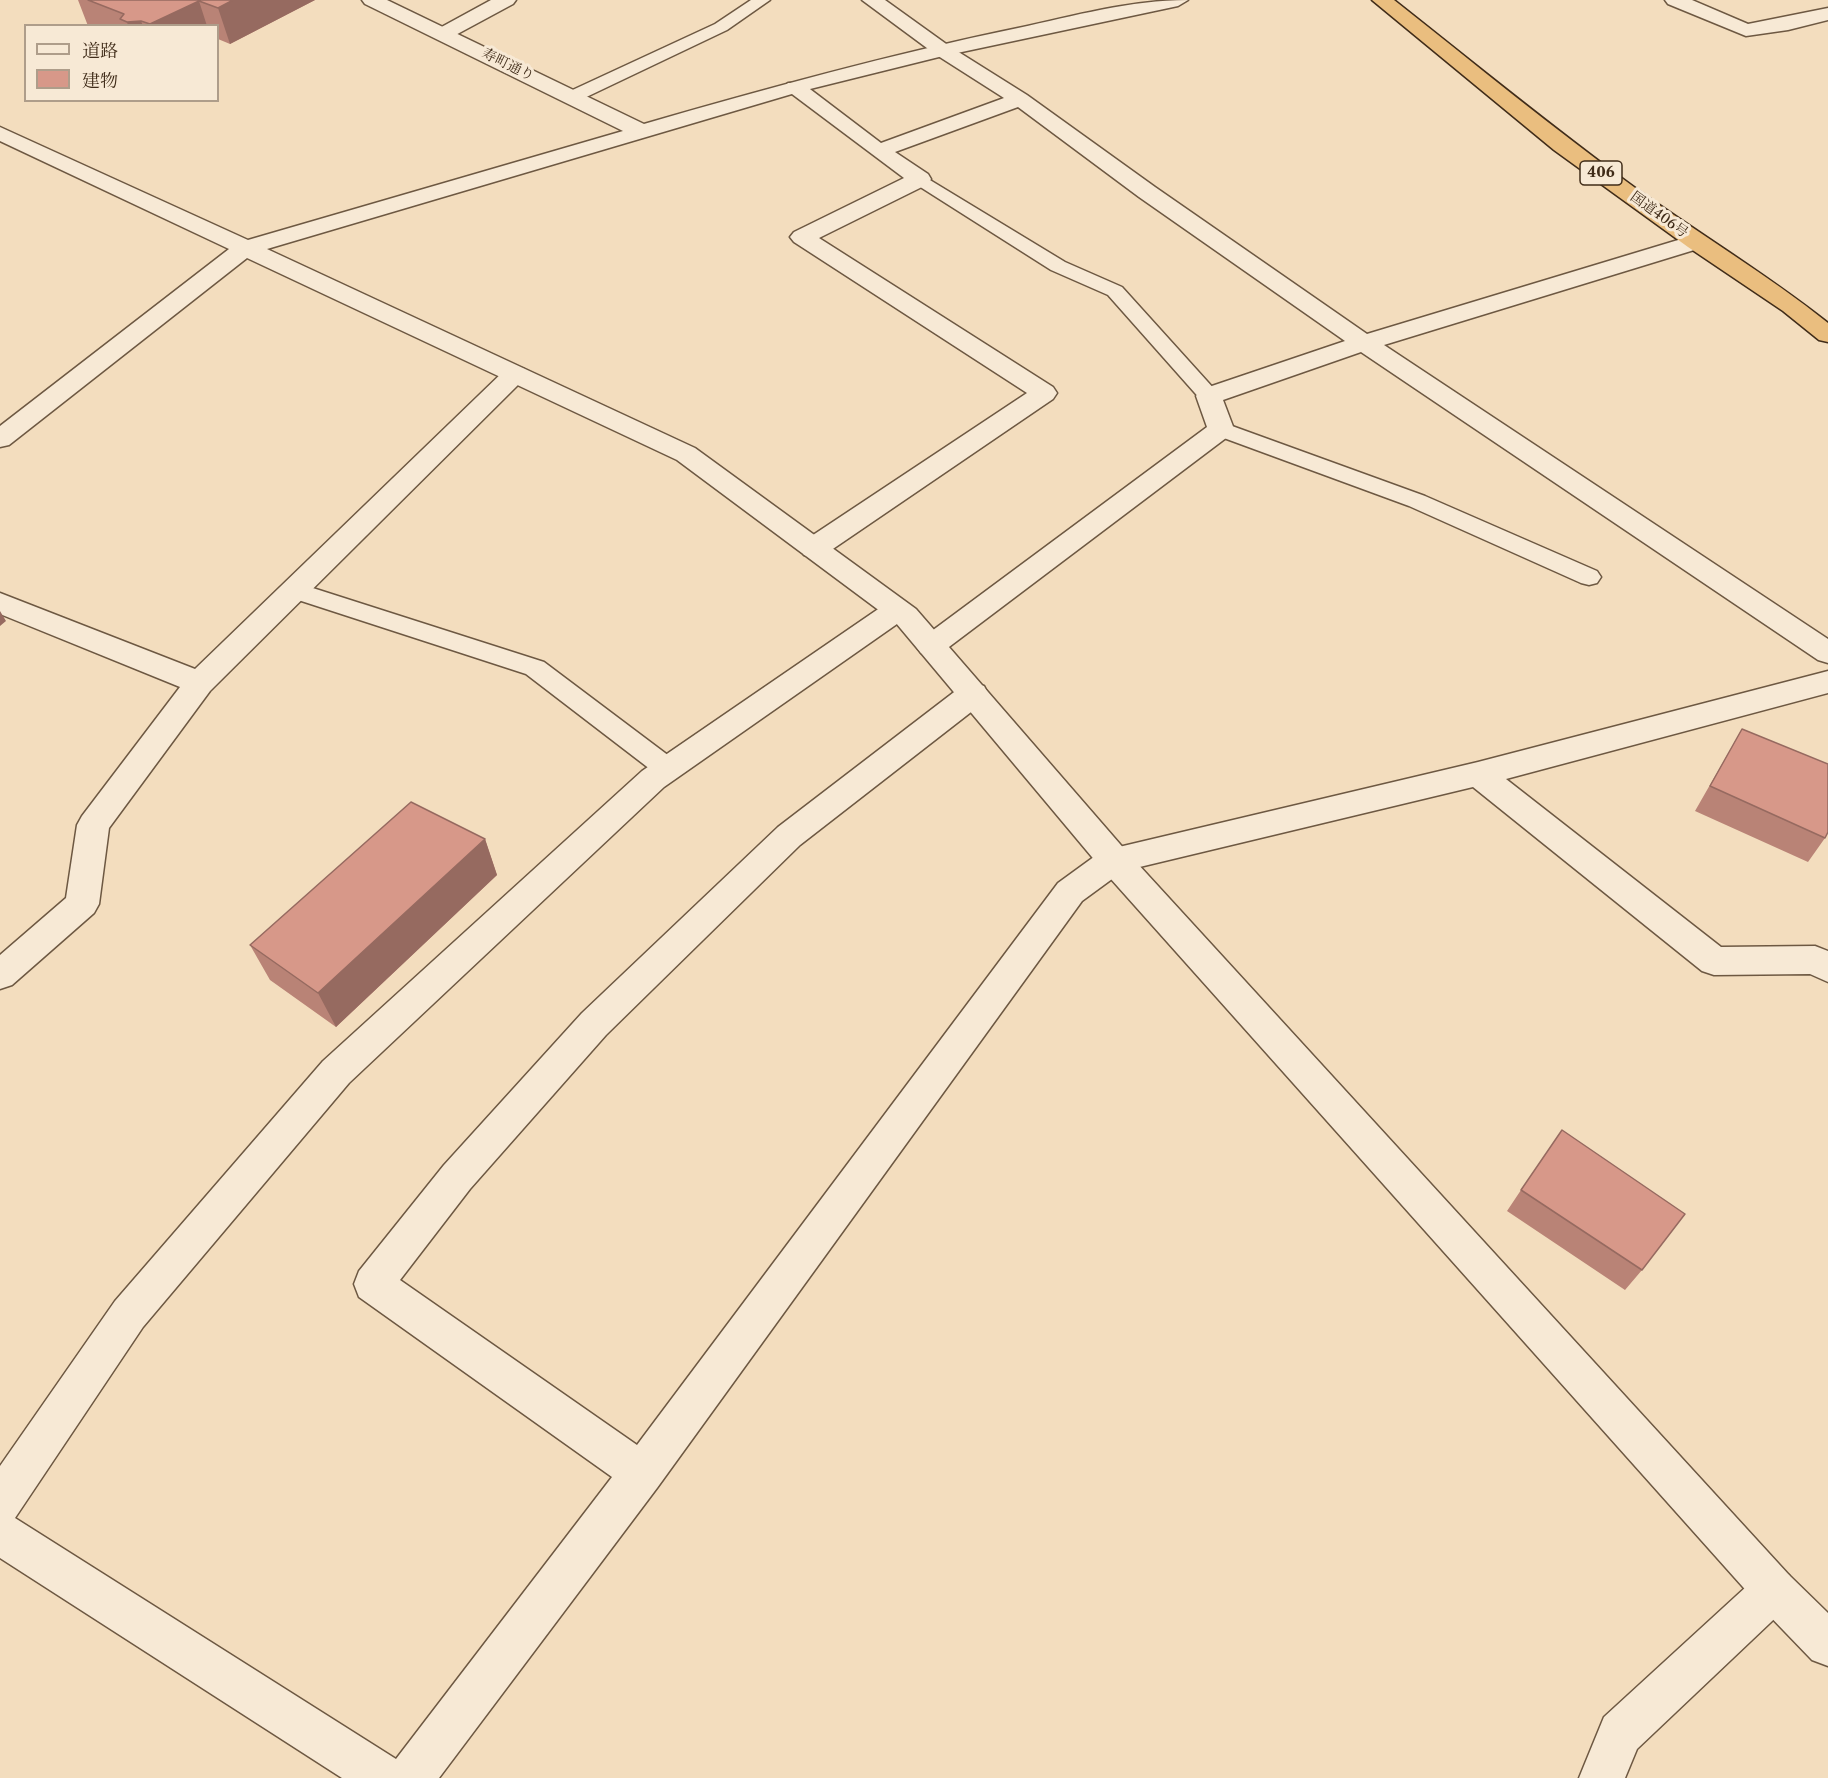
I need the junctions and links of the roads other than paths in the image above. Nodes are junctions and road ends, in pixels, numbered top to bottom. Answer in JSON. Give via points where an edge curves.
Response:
{"nodes":[{"id":1,"x":372,"y":0,"type":"edge"},
{"id":2,"x":506,"y":0,"type":"edge"},
{"id":3,"x":762,"y":0,"type":"edge"},
{"id":4,"x":872,"y":0,"type":"edge"},
{"id":5,"x":1178,"y":0,"type":"edge"},
{"id":6,"x":1382,"y":0,"type":"edge"},
{"id":7,"x":1675,"y":0,"type":"edge"},
{"id":8,"x":1828,"y":14,"type":"edge"},
{"id":9,"x":443,"y":34,"type":"junction"},
{"id":10,"x":942,"y":50,"type":"junction"},
{"id":11,"x":795,"y":87,"type":"junction"},
{"id":12,"x":572,"y":97,"type":"junction"},
{"id":13,"x":1020,"y":99,"type":"junction"},
{"id":14,"x":643,"y":132,"type":"junction"},
{"id":15,"x":0,"y":133,"type":"edge"},
{"id":16,"x":878,"y":151,"type":"junction"},
{"id":17,"x":920,"y":178,"type":"junction"},
{"id":18,"x":1696,"y":242,"type":"junction"},
{"id":19,"x":245,"y":248,"type":"junction"},
{"id":20,"x":1827,"y":333,"type":"edge"},
{"id":21,"x":1365,"y":343,"type":"junction"},
{"id":22,"x":514,"y":374,"type":"junction"},
{"id":23,"x":1209,"y":396,"type":"junction"},
{"id":24,"x":1221,"y":429,"type":"junction"},
{"id":25,"x":0,"y":439,"type":"edge"},
{"id":26,"x":814,"y":548,"type":"junction"},
{"id":27,"x":1589,"y":577,"type":"dead end"},
{"id":28,"x":294,"y":590,"type":"junction"},
{"id":29,"x":0,"y":603,"type":"edge"},
{"id":30,"x":897,"y":610,"type":"junction"},
{"id":31,"x":932,"y":646,"type":"junction"},
{"id":32,"x":1828,"y":653,"type":"edge"},
{"id":33,"x":1828,"y":682,"type":"edge"},
{"id":34,"x":199,"y":683,"type":"junction"},
{"id":35,"x":973,"y":694,"type":"junction"},
{"id":36,"x":668,"y":769,"type":"junction"},
{"id":37,"x":1478,"y":774,"type":"junction"},
{"id":38,"x":1114,"y":861,"type":"junction"},
{"id":39,"x":1828,"y":968,"type":"edge"},
{"id":40,"x":0,"y":975,"type":"edge"},
{"id":41,"x":642,"y":1473,"type":"junction"},
{"id":42,"x":0,"y":1503,"type":"edge"},
{"id":43,"x":0,"y":1533,"type":"edge"},
{"id":44,"x":1774,"y":1590,"type":"junction"},
{"id":45,"x":1828,"y":1644,"type":"edge"},
{"id":46,"x":384,"y":1778,"type":"edge"},
{"id":47,"x":410,"y":1778,"type":"edge"},
{"id":48,"x":1602,"y":1778,"type":"edge"}],
"edges":[{"from":1,"to":9,"type":"street","name":"寿町通り"},
{"from":2,"to":9,"type":"street"},
{"from":3,"to":12,"type":"lane","via":[[721,27]]},
{"from":4,"to":10,"type":"street"},
{"from":5,"to":10,"type":"street"},
{"from":6,"to":18,"type":"highway","name":"国道406号","number":"406","via":[[1562,145]]},
{"from":7,"to":8,"type":"street","via":[[1746,30]]},
{"from":9,"to":12,"type":"street","name":"寿町通り"},
{"from":10,"to":11,"type":"street"},
{"from":10,"to":13,"type":"street"},
{"from":11,"to":14,"type":"street"},
{"from":11,"to":16,"type":"street"},
{"from":12,"to":14,"type":"street","name":"寿町通り"},
{"from":13,"to":16,"type":"street"},
{"from":13,"to":21,"type":"street"},
{"from":14,"to":19,"type":"street"},
{"from":15,"to":19,"type":"street"},
{"from":16,"to":17,"type":"street"},
{"from":17,"to":23,"type":"lane","via":[[1058,266],[1115,291]]},
{"from":17,"to":26,"type":"street","via":[[802,237],[1044,393]]},
{"from":18,"to":20,"type":"highway","name":"国道406号","number":"406"},
{"from":18,"to":21,"type":"street"},
{"from":19,"to":22,"type":"street"},
{"from":19,"to":25,"type":"street"},
{"from":21,"to":23,"type":"street"},
{"from":21,"to":32,"type":"street"},
{"from":22,"to":26,"type":"street","via":[[686,454]]},
{"from":22,"to":28,"type":"street"},
{"from":23,"to":24,"type":"street"},
{"from":24,"to":27,"type":"lane","via":[[1417,501]]},
{"from":24,"to":31,"type":"street"},
{"from":26,"to":30,"type":"street"},
{"from":28,"to":34,"type":"street"},
{"from":28,"to":36,"type":"lane","via":[[536,668]]},
{"from":29,"to":34,"type":"street"},
{"from":30,"to":31,"type":"street"},
{"from":30,"to":36,"type":"street"},
{"from":31,"to":35,"type":"street"},
{"from":33,"to":37,"type":"street"},
{"from":34,"to":40,"type":"street","via":[[93,825],[82,904]]},
{"from":35,"to":38,"type":"street"},
{"from":35,"to":41,"type":"street","via":[[789,836],[594,1024],[457,1177],[373,1284]]},
{"from":36,"to":42,"type":"street","via":[[336,1072],[129,1314]]},
{"from":37,"to":38,"type":"street"},
{"from":37,"to":39,"type":"street","via":[[1714,962],[1815,960]]},
{"from":38,"to":41,"type":"street","via":[[1070,892]]},
{"from":38,"to":44,"type":"street"},
{"from":41,"to":47,"type":"street"},
{"from":43,"to":46,"type":"street"},
{"from":44,"to":45,"type":"street"},
{"from":44,"to":48,"type":"street","via":[[1620,1733]]}]}
